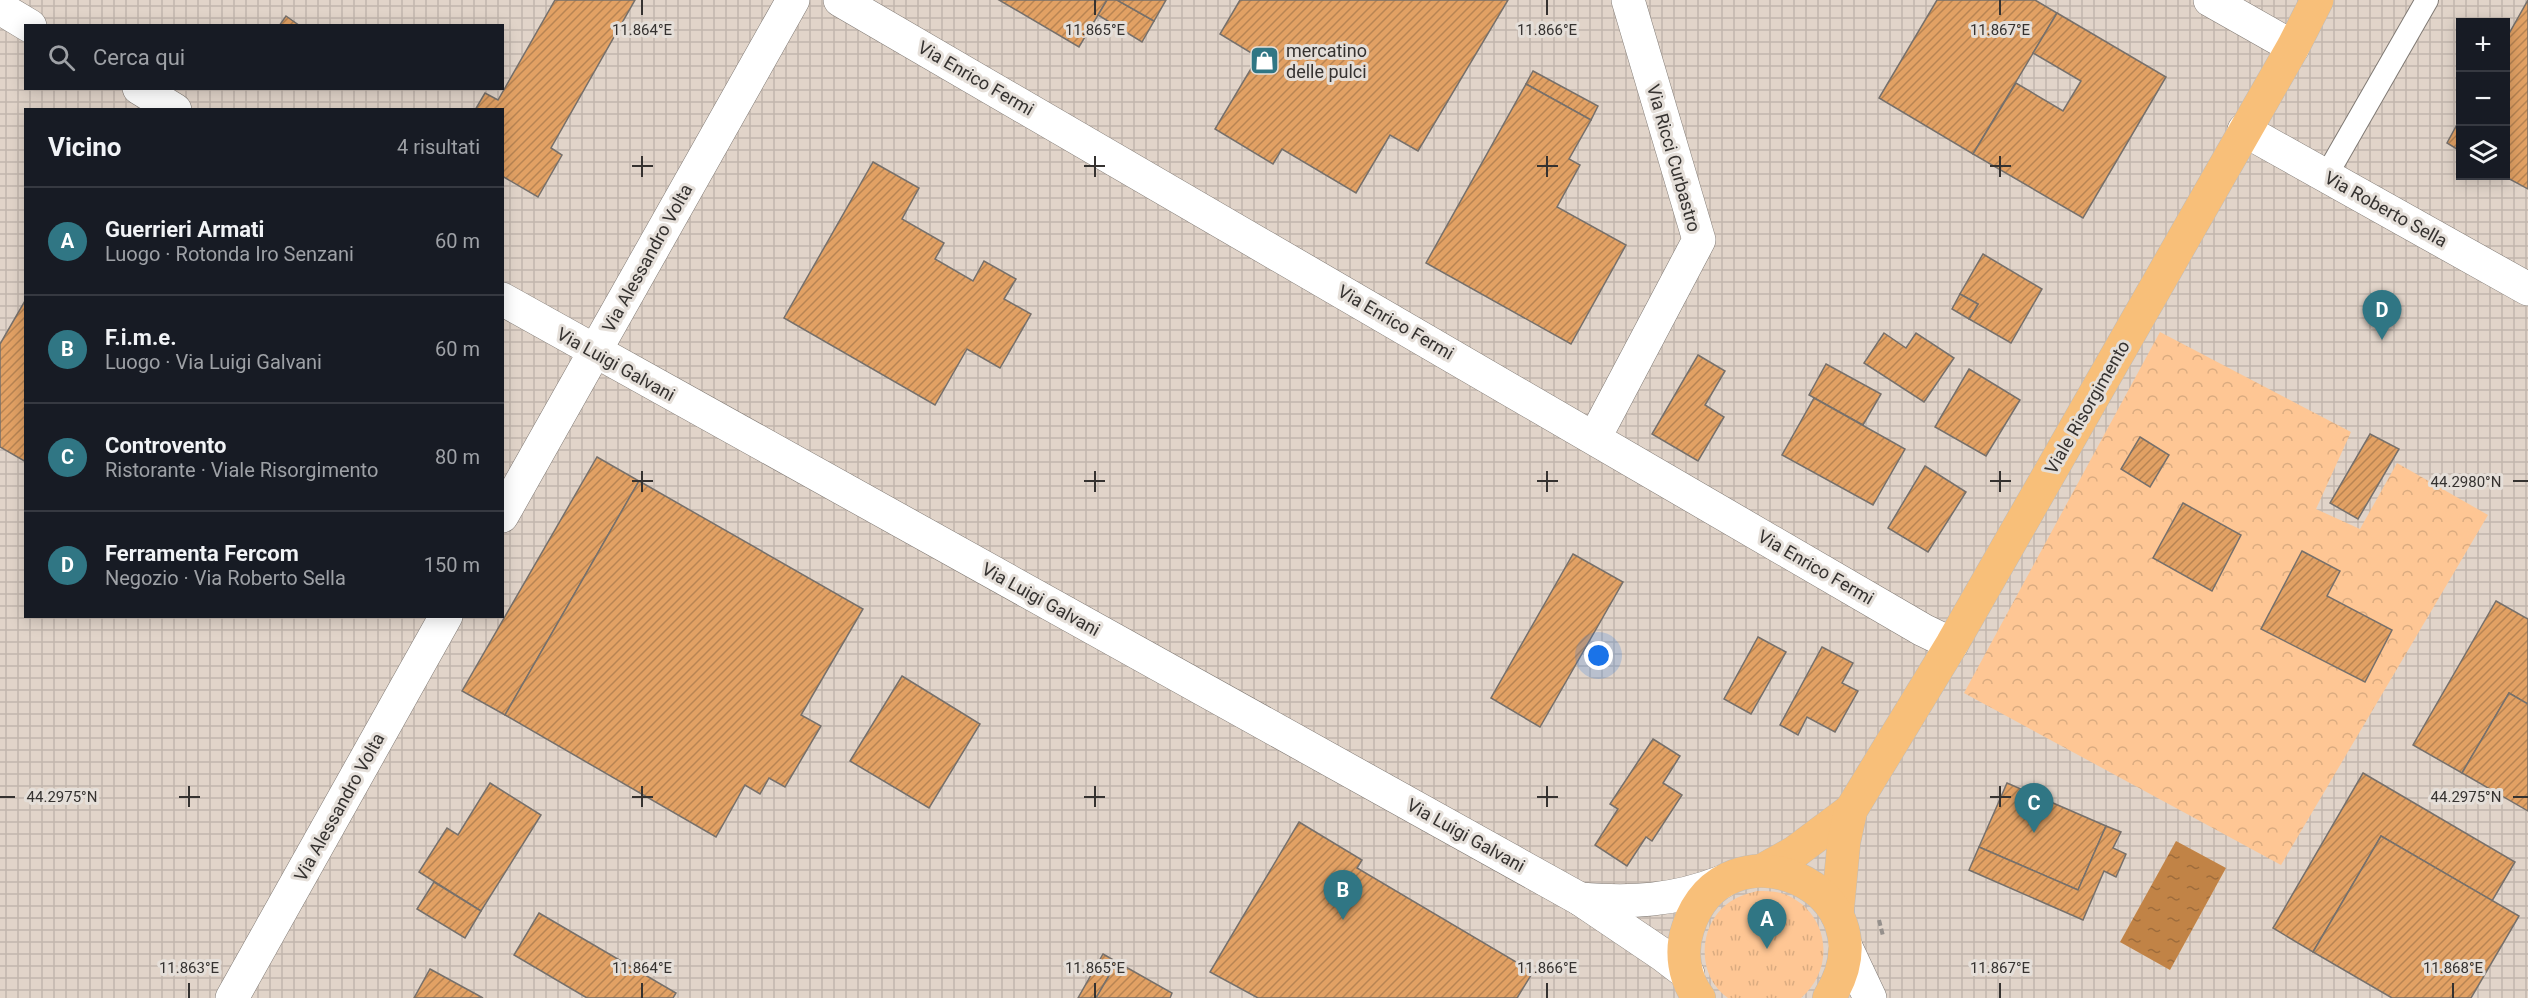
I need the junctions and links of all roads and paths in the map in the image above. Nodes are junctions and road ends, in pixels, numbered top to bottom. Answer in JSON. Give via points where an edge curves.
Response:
{"nodes":[{"id":1,"x":792,"y":0,"type":"edge"},
{"id":2,"x":840,"y":0,"type":"edge"},
{"id":3,"x":1628,"y":0,"type":"edge"},
{"id":4,"x":2210,"y":0,"type":"edge"},
{"id":5,"x":2316,"y":0,"type":"edge"},
{"id":6,"x":2427,"y":0,"type":"edge"},
{"id":7,"x":0,"y":8,"type":"edge"},
{"id":8,"x":27,"y":24,"type":"edge"},
{"id":9,"x":2294,"y":47,"type":"junction"},
{"id":10,"x":142,"y":90,"type":"edge"},
{"id":11,"x":173,"y":108,"type":"edge"},
{"id":12,"x":2244,"y":130,"type":"junction"},
{"id":13,"x":2326,"y":176,"type":"junction"},
{"id":14,"x":2528,"y":289,"type":"edge"},
{"id":15,"x":504,"y":300,"type":"edge"},
{"id":16,"x":595,"y":352,"type":"junction"},
{"id":17,"x":1594,"y":437,"type":"junction"},
{"id":18,"x":504,"y":512,"type":"edge"},
{"id":19,"x":445,"y":618,"type":"edge"},
{"id":20,"x":1952,"y":644,"type":"junction"},
{"id":21,"x":1851,"y":810,"type":"junction"},
{"id":22,"x":1762,"y":870,"type":"junction"},
{"id":23,"x":1722,"y":882,"type":"junction"},
{"id":24,"x":1580,"y":899,"type":"junction"},
{"id":25,"x":1878,"y":914,"type":"dead end"},
{"id":26,"x":1841,"y":930,"type":"junction"},
{"id":27,"x":1883,"y":941,"type":"dead end"},
{"id":28,"x":1695,"y":991,"type":"edge"},
{"id":29,"x":232,"y":998,"type":"edge"},
{"id":30,"x":1829,"y":998,"type":"edge"},
{"id":31,"x":1869,"y":998,"type":"edge"}],
"edges":[{"from":1,"to":16,"type":"street","name":"Via Alessandro Volta"},
{"from":2,"to":17,"type":"street","name":"Via Enrico Fermi"},
{"from":3,"to":17,"type":"street","name":"Via Ricci Curbastro","via":[[1699,240]]},
{"from":4,"to":9,"type":"street"},
{"from":5,"to":9,"type":"main road","name":"Viale Risorgimento"},
{"from":6,"to":13,"type":"lane"},
{"from":7,"to":8,"type":"street"},
{"from":9,"to":12,"type":"main road","name":"Viale Risorgimento"},
{"from":10,"to":11,"type":"street"},
{"from":12,"to":13,"type":"street","name":"Via Roberto Sella"},
{"from":12,"to":20,"type":"main road","name":"Viale Risorgimento"},
{"from":13,"to":14,"type":"street","name":"Via Roberto Sella"},
{"from":15,"to":16,"type":"street","name":"Via Luigi Galvani"},
{"from":16,"to":18,"type":"street","name":"Via Alessandro Volta"},
{"from":16,"to":24,"type":"street","name":"Via Luigi Galvani"},
{"from":17,"to":20,"type":"street","name":"Via Enrico Fermi"},
{"from":19,"to":29,"type":"street","name":"Via Alessandro Volta"},
{"from":20,"to":21,"type":"main road","name":"Viale Risorgimento"},
{"from":21,"to":22,"type":"main road","name":"Viale Risorgimento","via":[[1795,852]]},
{"from":21,"to":26,"type":"main road","name":"Viale Risorgimento","via":[[1844,841]]},
{"from":22,"to":23,"type":"main road"},
{"from":22,"to":26,"type":"main road","via":[[1785,873],[1806,882],[1824,896]]},
{"from":23,"to":24,"type":"street","name":"Via Luigi Galvani","via":[[1659,900]]},
{"from":23,"to":28,"type":"main road","via":[[1705,896],[1692,915],[1684,947]]},
{"from":24,"to":28,"type":"street","name":"Via Luigi Galvani","via":[[1663,955]]},
{"from":25,"to":27,"type":"path"},
{"from":26,"to":30,"type":"main road","name":"Viale Risorgimento","via":[[1844,965]]},
{"from":26,"to":31,"type":"street"}]}
